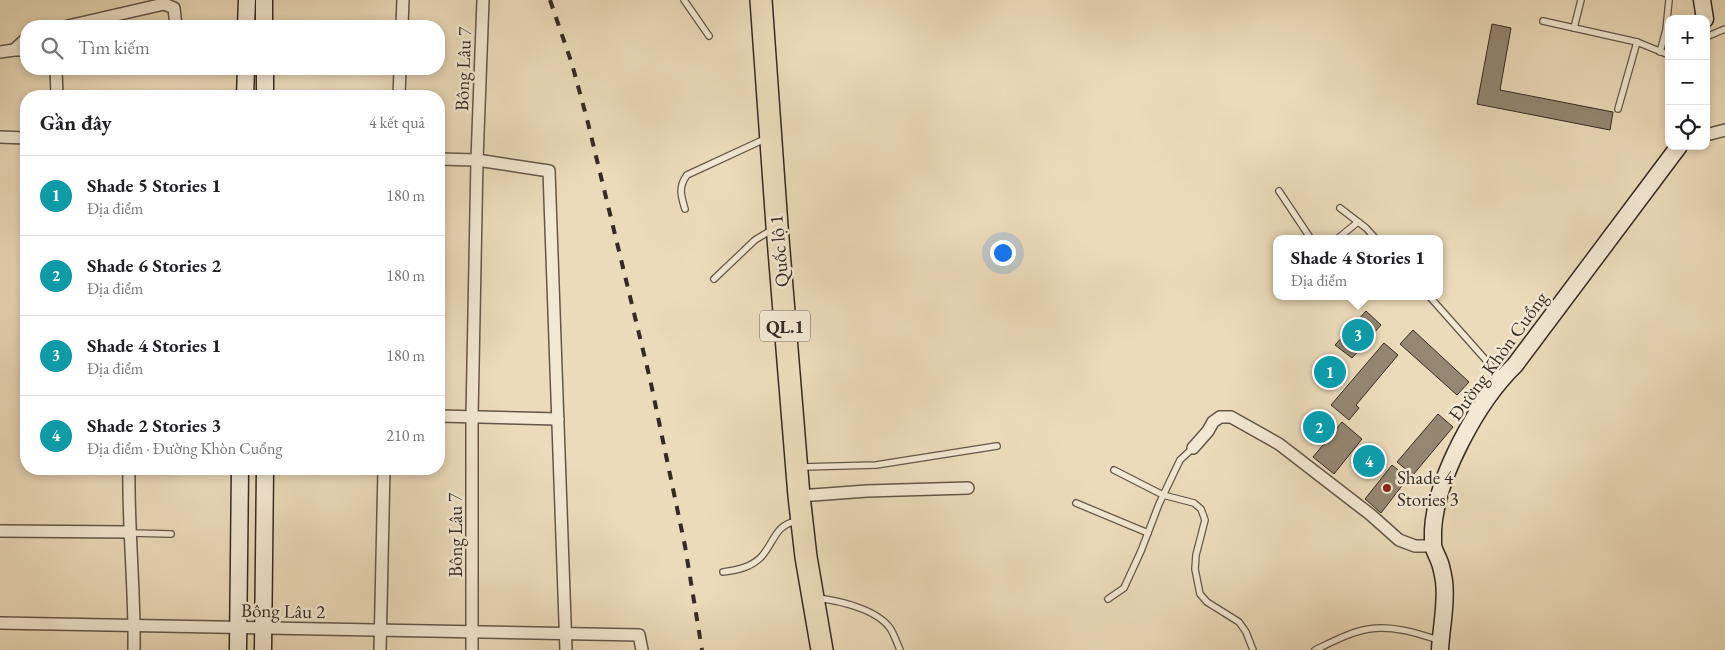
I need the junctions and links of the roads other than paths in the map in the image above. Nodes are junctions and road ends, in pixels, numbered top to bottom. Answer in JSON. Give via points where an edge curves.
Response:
{"nodes":[{"id":1,"x":247,"y":0,"type":"edge"},
{"id":2,"x":264,"y":0,"type":"edge"},
{"id":3,"x":403,"y":0,"type":"edge"},
{"id":4,"x":483,"y":0,"type":"edge"},
{"id":5,"x":684,"y":0,"type":"edge"},
{"id":6,"x":761,"y":0,"type":"edge"},
{"id":7,"x":1581,"y":0,"type":"edge"},
{"id":8,"x":1669,"y":0,"type":"edge"},
{"id":9,"x":1702,"y":0,"type":"edge"},
{"id":10,"x":1704,"y":15,"type":"edge"},
{"id":11,"x":94,"y":20,"type":"edge"},
{"id":12,"x":175,"y":20,"type":"edge"},
{"id":13,"x":246,"y":20,"type":"edge"},
{"id":14,"x":264,"y":20,"type":"edge"},
{"id":15,"x":402,"y":20,"type":"edge"},
{"id":16,"x":1543,"y":21,"type":"dead end"},
{"id":17,"x":1574,"y":28,"type":"junction"},
{"id":18,"x":1725,"y":29,"type":"edge"},
{"id":19,"x":1710,"y":35,"type":"edge"},
{"id":20,"x":709,"y":36,"type":"dead end"},
{"id":21,"x":1637,"y":42,"type":"junction"},
{"id":22,"x":20,"y":44,"type":"edge"},
{"id":23,"x":14,"y":50,"type":"junction"},
{"id":24,"x":20,"y":50,"type":"edge"},
{"id":25,"x":0,"y":52,"type":"edge"},
{"id":26,"x":1660,"y":52,"type":"junction"},
{"id":27,"x":1665,"y":54,"type":"edge"},
{"id":28,"x":56,"y":75,"type":"edge"},
{"id":29,"x":246,"y":75,"type":"edge"},
{"id":30,"x":265,"y":75,"type":"edge"},
{"id":31,"x":400,"y":75,"type":"edge"},
{"id":32,"x":57,"y":90,"type":"edge"},
{"id":33,"x":246,"y":90,"type":"edge"},
{"id":34,"x":265,"y":90,"type":"edge"},
{"id":35,"x":399,"y":90,"type":"edge"},
{"id":36,"x":1618,"y":109,"type":"dead end"},
{"id":37,"x":1725,"y":130,"type":"edge"},
{"id":38,"x":1710,"y":134,"type":"edge"},
{"id":39,"x":771,"y":136,"type":"junction"},
{"id":40,"x":0,"y":137,"type":"edge"},
{"id":41,"x":20,"y":138,"type":"edge"},
{"id":42,"x":1677,"y":150,"type":"edge"},
{"id":43,"x":445,"y":159,"type":"edge"},
{"id":44,"x":477,"y":160,"type":"junction"},
{"id":45,"x":1279,"y":191,"type":"dead end"},
{"id":46,"x":1340,"y":208,"type":"dead end"},
{"id":47,"x":685,"y":209,"type":"dead end"},
{"id":48,"x":1358,"y":222,"type":"junction"},
{"id":49,"x":776,"y":226,"type":"junction"},
{"id":50,"x":1308,"y":235,"type":"edge"},
{"id":51,"x":1342,"y":235,"type":"edge"},
{"id":52,"x":1372,"y":235,"type":"edge"},
{"id":53,"x":714,"y":279,"type":"dead end"},
{"id":54,"x":1433,"y":300,"type":"edge"},
{"id":55,"x":1502,"y":378,"type":"junction"},
{"id":56,"x":445,"y":416,"type":"edge"},
{"id":57,"x":472,"y":417,"type":"junction"},
{"id":58,"x":558,"y":419,"type":"junction"},
{"id":59,"x":997,"y":446,"type":"dead end"},
{"id":60,"x":1193,"y":448,"type":"joint"},
{"id":61,"x":797,"y":467,"type":"junction"},
{"id":62,"x":1114,"y":470,"type":"dead end"},
{"id":63,"x":129,"y":475,"type":"edge"},
{"id":64,"x":240,"y":475,"type":"edge"},
{"id":65,"x":265,"y":475,"type":"edge"},
{"id":66,"x":384,"y":475,"type":"edge"},
{"id":67,"x":968,"y":488,"type":"dead end"},
{"id":68,"x":1163,"y":495,"type":"junction"},
{"id":69,"x":799,"y":496,"type":"junction"},
{"id":70,"x":1076,"y":503,"type":"dead end"},
{"id":71,"x":802,"y":519,"type":"junction"},
{"id":72,"x":0,"y":531,"type":"edge"},
{"id":73,"x":130,"y":532,"type":"junction"},
{"id":74,"x":1148,"y":533,"type":"junction"},
{"id":75,"x":171,"y":534,"type":"dead end"},
{"id":76,"x":1433,"y":546,"type":"junction"},
{"id":77,"x":723,"y":572,"type":"dead end"},
{"id":78,"x":813,"y":597,"type":"junction"},
{"id":79,"x":1108,"y":600,"type":"dead end"},
{"id":80,"x":0,"y":623,"type":"edge"},
{"id":81,"x":134,"y":626,"type":"junction"},
{"id":82,"x":238,"y":628,"type":"junction"},
{"id":83,"x":263,"y":628,"type":"junction"},
{"id":84,"x":380,"y":631,"type":"junction"},
{"id":85,"x":472,"y":632,"type":"junction"},
{"id":86,"x":566,"y":634,"type":"junction"},
{"id":87,"x":1440,"y":645,"type":"edge"},
{"id":88,"x":134,"y":650,"type":"edge"},
{"id":89,"x":238,"y":650,"type":"edge"},
{"id":90,"x":263,"y":650,"type":"edge"},
{"id":91,"x":380,"y":650,"type":"edge"},
{"id":92,"x":472,"y":650,"type":"edge"},
{"id":93,"x":566,"y":650,"type":"edge"},
{"id":94,"x":642,"y":650,"type":"edge"},
{"id":95,"x":822,"y":650,"type":"edge"},
{"id":96,"x":900,"y":650,"type":"edge"},
{"id":97,"x":1253,"y":650,"type":"edge"},
{"id":98,"x":1315,"y":650,"type":"edge"}],
"edges":[{"from":1,"to":13,"type":"street"},
{"from":2,"to":14,"type":"street"},
{"from":3,"to":15,"type":"street"},
{"from":4,"to":44,"type":"street","name":"Bông Lâu 7"},
{"from":5,"to":20,"type":"lane"},
{"from":6,"to":39,"type":"highway","name":"Quốc lộ 1","number":"QL.1"},
{"from":7,"to":17,"type":"lane"},
{"from":8,"to":26,"type":"lane"},
{"from":9,"to":10,"type":"street"},
{"from":11,"to":12,"type":"street","via":[[164,4],[174,8]]},
{"from":16,"to":17,"type":"lane"},
{"from":17,"to":21,"type":"lane"},
{"from":18,"to":19,"type":"lane"},
{"from":21,"to":26,"type":"lane"},
{"from":21,"to":36,"type":"lane"},
{"from":22,"to":23,"type":"street"},
{"from":23,"to":24,"type":"street"},
{"from":23,"to":25,"type":"street"},
{"from":26,"to":27,"type":"lane"},
{"from":28,"to":32,"type":"street"},
{"from":29,"to":33,"type":"street"},
{"from":30,"to":34,"type":"street"},
{"from":31,"to":35,"type":"street"},
{"from":37,"to":38,"type":"street"},
{"from":39,"to":47,"type":"lane","via":[[686,175],[681,182],[680,194]]},
{"from":39,"to":49,"type":"highway","name":"Quốc lộ 1","number":"QL.1"},
{"from":40,"to":41,"type":"street"},
{"from":42,"to":55,"type":"street","name":"Đường Khòn Cuổng"},
{"from":43,"to":44,"type":"street"},
{"from":44,"to":57,"type":"street","name":"Bông Lâu 7"},
{"from":44,"to":58,"type":"street","via":[[549,171]]},
{"from":45,"to":50,"type":"lane"},
{"from":46,"to":48,"type":"lane"},
{"from":48,"to":51,"type":"lane"},
{"from":48,"to":52,"type":"lane"},
{"from":49,"to":53,"type":"lane"},
{"from":49,"to":61,"type":"highway","name":"Quốc lộ 1","number":"QL.1"},
{"from":54,"to":55,"type":"lane"},
{"from":55,"to":76,"type":"street","name":"Đường Khòn Cuổng","via":[[1457,450],[1436,510]]},
{"from":56,"to":57,"type":"street"},
{"from":57,"to":58,"type":"street"},
{"from":57,"to":85,"type":"street","name":"Bông Lâu 7"},
{"from":58,"to":86,"type":"street"},
{"from":59,"to":61,"type":"lane","via":[[876,465]]},
{"from":60,"to":68,"type":"lane","via":[[1180,460]]},
{"from":60,"to":76,"type":"street","via":[[1213,422],[1220,417],[1232,417],[1278,444],[1372,515],[1399,540],[1415,546]]},
{"from":61,"to":69,"type":"highway","name":"Quốc lộ 1","number":"QL.1"},
{"from":62,"to":68,"type":"lane"},
{"from":63,"to":73,"type":"street"},
{"from":64,"to":82,"type":"street"},
{"from":65,"to":83,"type":"street"},
{"from":66,"to":84,"type":"street"},
{"from":67,"to":69,"type":"street"},
{"from":68,"to":74,"type":"lane"},
{"from":68,"to":97,"type":"lane","via":[[1194,503],[1202,509],[1205,520],[1195,569],[1200,594],[1239,622]]},
{"from":69,"to":71,"type":"highway","name":"Quốc lộ 1","number":"QL.1"},
{"from":70,"to":74,"type":"lane"},
{"from":71,"to":77,"type":"lane","via":[[782,526],[761,557],[751,564],[740,570]]},
{"from":71,"to":78,"type":"highway","name":"Quốc lộ 1","number":"QL.1"},
{"from":72,"to":73,"type":"street"},
{"from":73,"to":75,"type":"lane"},
{"from":73,"to":81,"type":"street"},
{"from":74,"to":79,"type":"lane","via":[[1124,588]]},
{"from":76,"to":87,"type":"street","name":"Đường Khòn Cuổng","via":[[1444,581]]},
{"from":78,"to":95,"type":"highway","name":"Quốc lộ 1","number":"QL.1"},
{"from":78,"to":96,"type":"lane","via":[[838,601],[877,617],[890,628]]},
{"from":80,"to":81,"type":"street","name":"Bông Lâu 2"},
{"from":81,"to":82,"type":"street","name":"Bông Lâu 2"},
{"from":81,"to":88,"type":"street"},
{"from":82,"to":83,"type":"street","name":"Bông Lâu 2"},
{"from":82,"to":89,"type":"street"},
{"from":83,"to":84,"type":"street","name":"Bông Lâu 2"},
{"from":83,"to":90,"type":"street"},
{"from":84,"to":85,"type":"street","name":"Bông Lâu 2"},
{"from":84,"to":91,"type":"street"},
{"from":85,"to":86,"type":"street","name":"Bông Lâu 2"},
{"from":85,"to":92,"type":"street","name":"Bông Lâu 7"},
{"from":86,"to":93,"type":"street"},
{"from":86,"to":94,"type":"street","name":"Bông Lâu 2","via":[[639,635]]},
{"from":87,"to":98,"type":"lane","via":[[1418,633],[1387,628],[1352,634]]}]}
